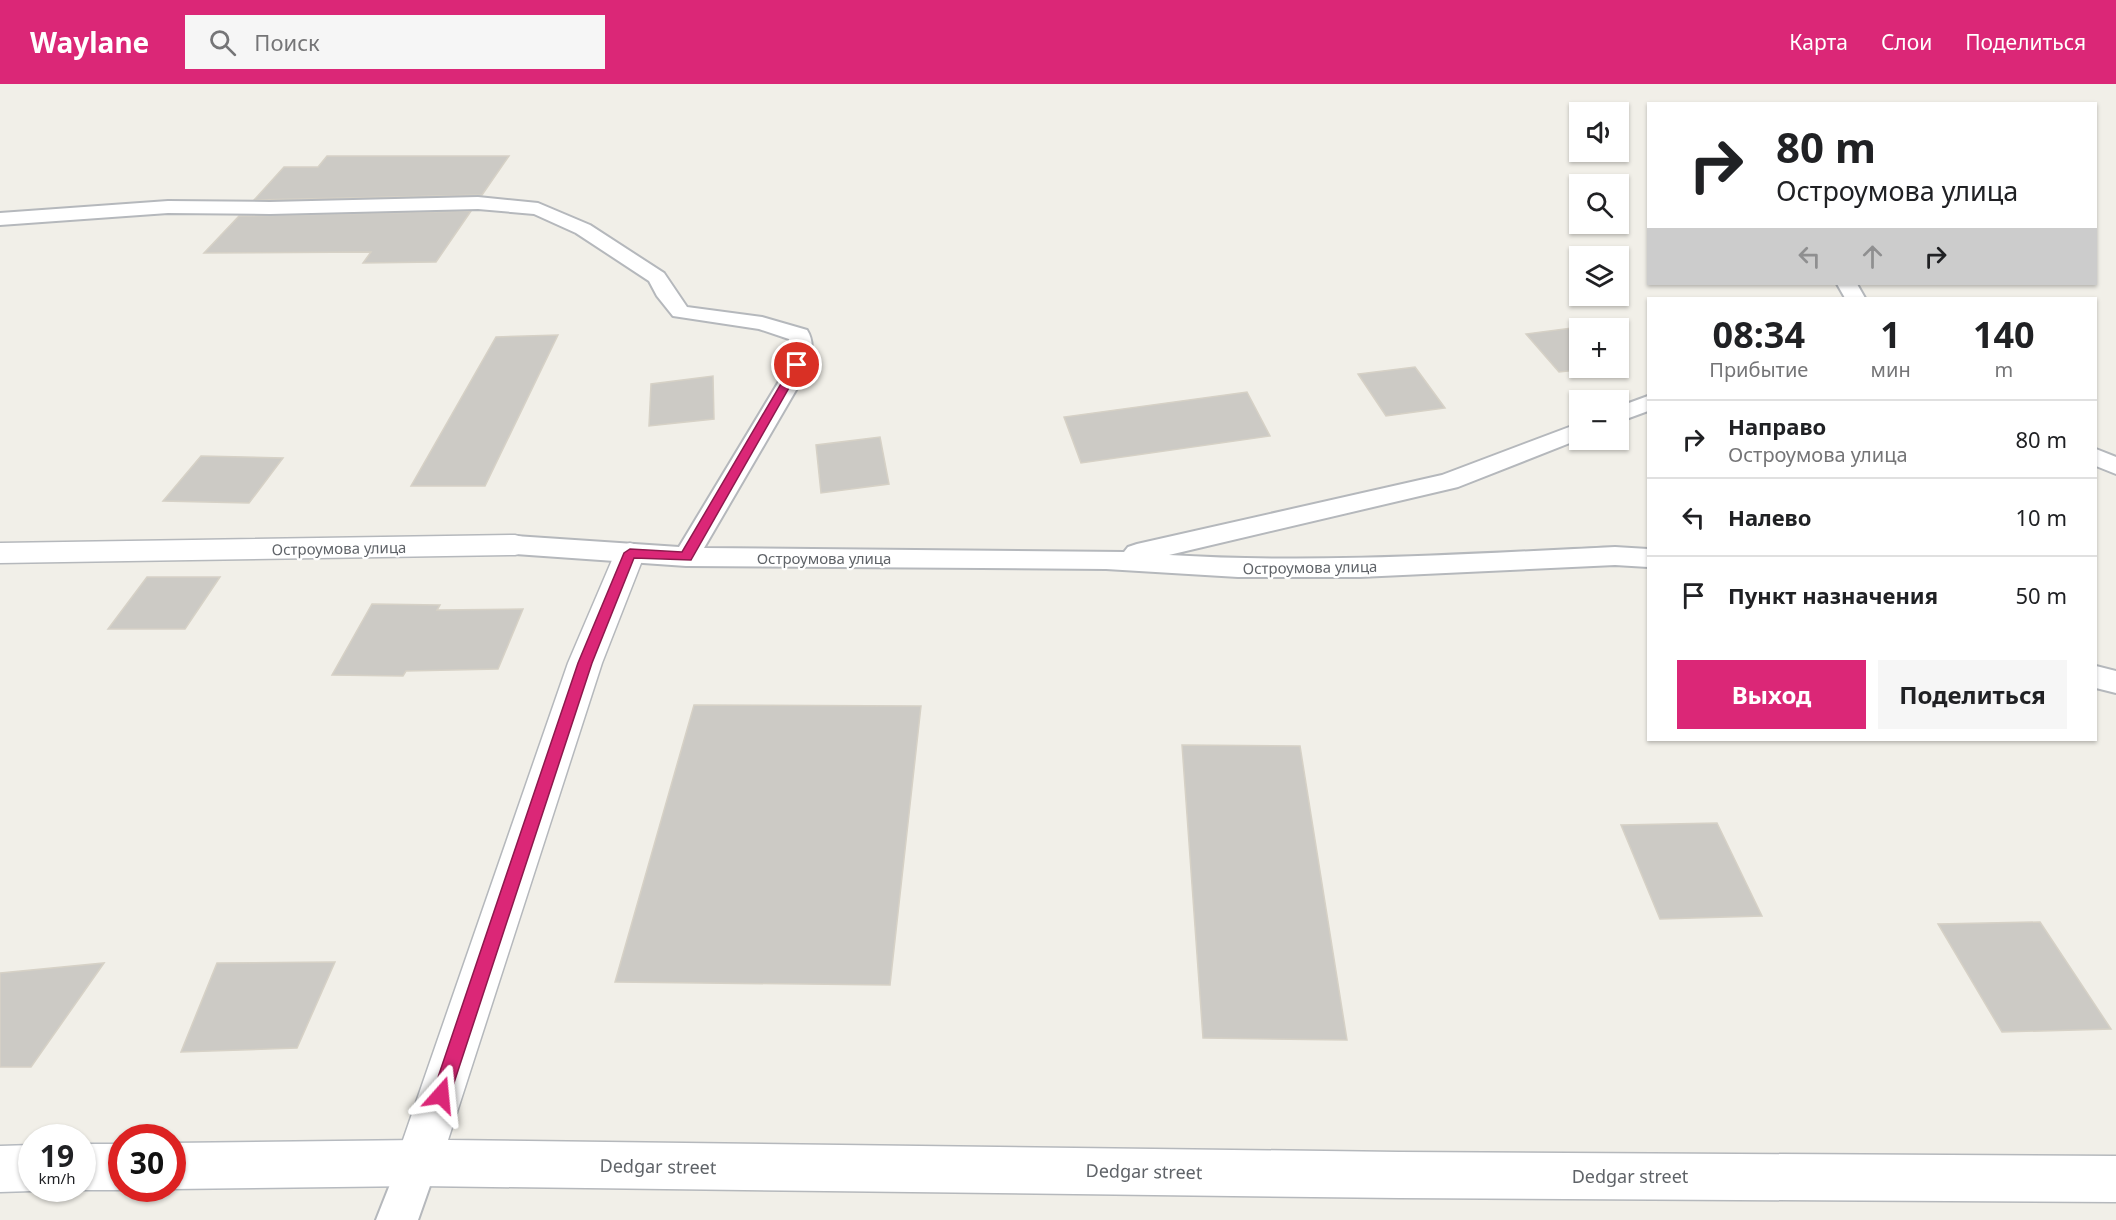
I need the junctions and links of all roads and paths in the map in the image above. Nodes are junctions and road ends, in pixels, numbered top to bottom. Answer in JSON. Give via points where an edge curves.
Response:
{"nodes":[{"id":1,"x":0,"y":219,"type":"edge"},
{"id":2,"x":1647,"y":403,"type":"edge"},
{"id":3,"x":1629,"y":411,"type":"edge"},
{"id":4,"x":1569,"y":434,"type":"edge"},
{"id":5,"x":2097,"y":457,"type":"edge"},
{"id":6,"x":2116,"y":466,"type":"edge"},
{"id":7,"x":514,"y":545,"type":"joint"},
{"id":8,"x":0,"y":553,"type":"edge"},
{"id":9,"x":630,"y":553,"type":"junction"},
{"id":10,"x":686,"y":557,"type":"junction"},
{"id":11,"x":1647,"y":558,"type":"edge"},
{"id":12,"x":1106,"y":560,"type":"junction"},
{"id":13,"x":2097,"y":677,"type":"edge"},
{"id":14,"x":2116,"y":682,"type":"edge"},
{"id":15,"x":418,"y":1163,"type":"junction"},
{"id":16,"x":186,"y":1166,"type":"edge"},
{"id":17,"x":0,"y":1168,"type":"edge"},
{"id":18,"x":18,"y":1168,"type":"edge"},
{"id":19,"x":2116,"y":1179,"type":"edge"},
{"id":20,"x":397,"y":1220,"type":"edge"}],
"edges":[{"from":1,"to":10,"type":"lane","via":[[168,207],[478,203],[538,208],[583,229],[657,277],[680,312],[762,323],[800,335],[802,352],[792,378]]},
{"from":2,"to":3,"type":"lane"},
{"from":4,"to":12,"type":"lane","via":[[1449,481]]},
{"from":5,"to":6,"type":"lane"},
{"from":7,"to":8,"type":"street","name":"Остроумова улица"},
{"from":7,"to":9,"type":"lane","name":"Остроумова улица"},
{"from":9,"to":10,"type":"lane","name":"Остроумова улица"},
{"from":9,"to":15,"type":"street","via":[[585,663]]},
{"from":10,"to":12,"type":"lane","name":"Остроумова улица"},
{"from":11,"to":12,"type":"lane","name":"Остроумова улица","via":[[1327,568],[1238,568]]},
{"from":13,"to":14,"type":"lane"},
{"from":15,"to":16,"type":"street","name":"Dedgar street"},
{"from":15,"to":19,"type":"street","name":"Dedgar street"},
{"from":15,"to":20,"type":"lane"},
{"from":17,"to":18,"type":"street"}]}
